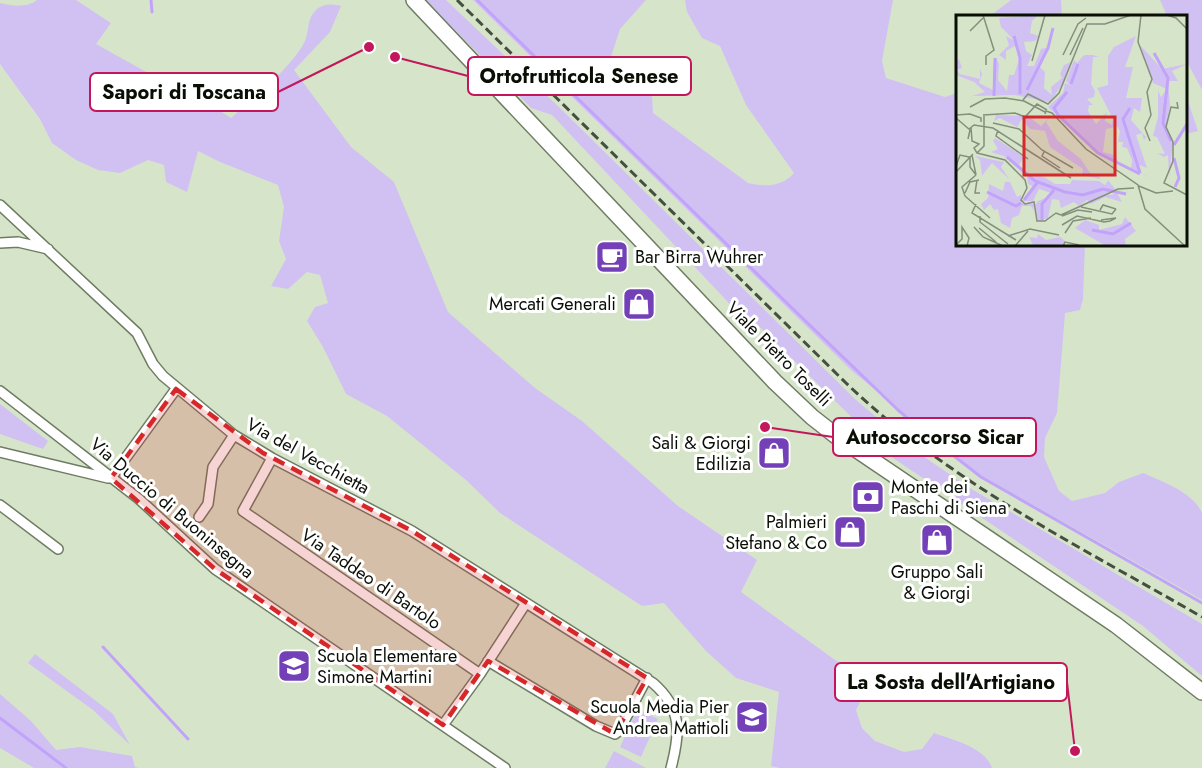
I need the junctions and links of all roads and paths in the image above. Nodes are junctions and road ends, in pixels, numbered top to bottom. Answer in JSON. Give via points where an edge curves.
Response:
{"nodes":[{"id":1,"x":414,"y":0,"type":"edge"},
{"id":2,"x":0,"y":205,"type":"edge"},
{"id":3,"x":0,"y":243,"type":"edge"},
{"id":4,"x":48,"y":249,"type":"junction"},
{"id":5,"x":176,"y":389,"type":"junction"},
{"id":6,"x":0,"y":391,"type":"edge"},
{"id":7,"x":234,"y":435,"type":"junction"},
{"id":8,"x":0,"y":452,"type":"edge"},
{"id":9,"x":272,"y":458,"type":"junction"},
{"id":10,"x":111,"y":478,"type":"junction"},
{"id":11,"x":0,"y":505,"type":"edge"},
{"id":12,"x":199,"y":517,"type":"dead end"},
{"id":13,"x":58,"y":549,"type":"dead end"},
{"id":14,"x":526,"y":603,"type":"junction"},
{"id":15,"x":488,"y":661,"type":"junction"},
{"id":16,"x":480,"y":674,"type":"junction"},
{"id":17,"x":647,"y":678,"type":"junction"},
{"id":18,"x":1202,"y":692,"type":"edge"},
{"id":19,"x":443,"y":725,"type":"junction"},
{"id":20,"x":505,"y":768,"type":"edge"},
{"id":21,"x":670,"y":768,"type":"edge"}],
"edges":[{"from":1,"to":18,"type":"main road","name":"Viale Pietro Toselli","via":[[812,417],[1119,627]]},
{"from":2,"to":4,"type":"street","name":"Via del Vecchietta"},
{"from":3,"to":4,"type":"street","via":[[18,242]]},
{"from":4,"to":5,"type":"street","name":"Via del Vecchietta","via":[[137,333],[153,364]]},
{"from":5,"to":7,"type":"street","name":"Via del Vecchietta"},
{"from":5,"to":10,"type":"street"},
{"from":6,"to":10,"type":"street","name":"Via Duccio di Buoninsegna"},
{"from":7,"to":9,"type":"street","name":"Via del Vecchietta"},
{"from":7,"to":12,"type":"street","via":[[213,467],[208,504]]},
{"from":8,"to":10,"type":"street"},
{"from":9,"to":14,"type":"street","name":"Via del Vecchietta","via":[[412,531]]},
{"from":9,"to":16,"type":"street","name":"Via Taddeo di Bartolo","via":[[243,511]]},
{"from":10,"to":19,"type":"street","name":"Via Duccio di Buoninsegna","via":[[215,569]]},
{"from":11,"to":13,"type":"street"},
{"from":14,"to":15,"type":"street"},
{"from":14,"to":17,"type":"street","name":"Via del Vecchietta"},
{"from":15,"to":16,"type":"street"},
{"from":15,"to":17,"type":"street","via":[[615,734]]},
{"from":16,"to":19,"type":"street"},
{"from":17,"to":21,"type":"street","via":[[665,696],[678,724]]},
{"from":19,"to":20,"type":"street","name":"Via Duccio di Buoninsegna"}]}
